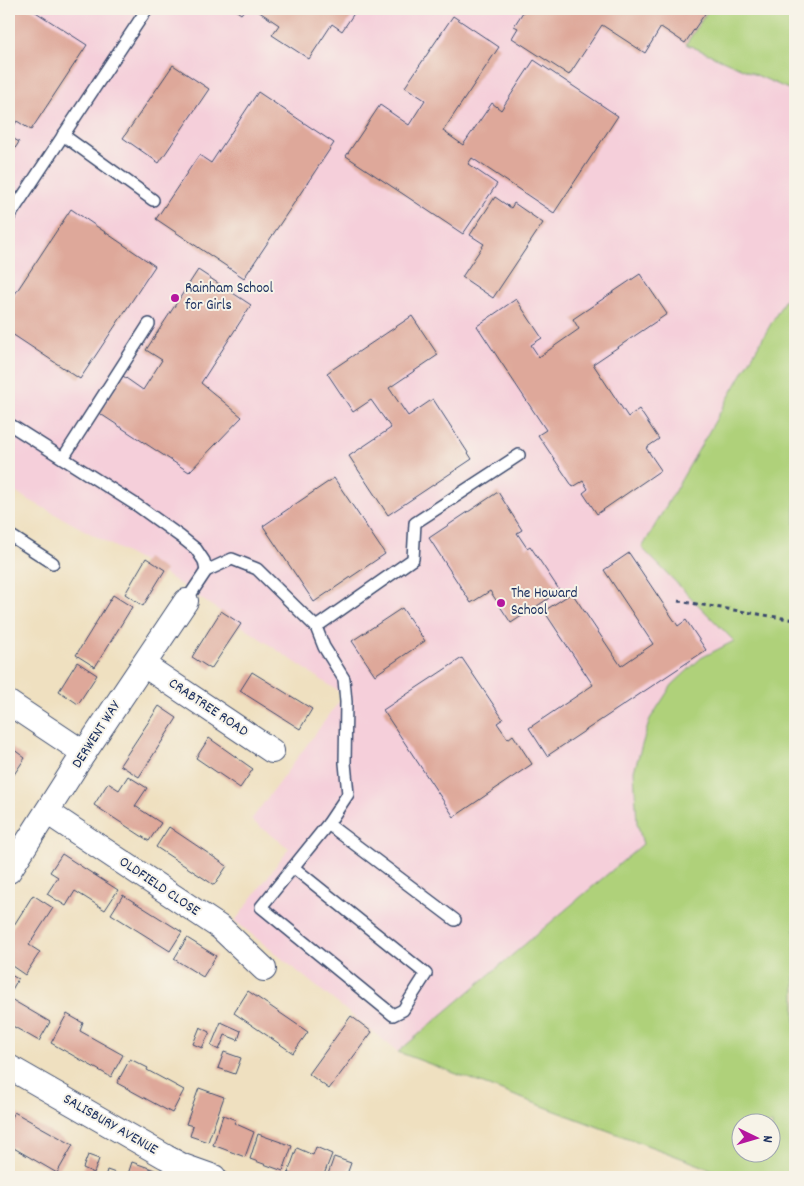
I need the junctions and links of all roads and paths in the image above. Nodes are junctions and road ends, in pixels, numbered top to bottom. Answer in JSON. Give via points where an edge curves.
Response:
{"nodes":[{"id":1,"x":147,"y":9,"type":"edge"},
{"id":2,"x":63,"y":135,"type":"junction"},
{"id":3,"x":153,"y":200,"type":"dead end"},
{"id":4,"x":9,"y":217,"type":"edge"},
{"id":5,"x":149,"y":324,"type":"dead end"},
{"id":6,"x":9,"y":424,"type":"edge"},
{"id":7,"x":519,"y":455,"type":"dead end"},
{"id":8,"x":63,"y":458,"type":"junction"},
{"id":9,"x":10,"y":536,"type":"edge"},
{"id":10,"x":53,"y":563,"type":"dead end"},
{"id":11,"x":206,"y":571,"type":"junction"},
{"id":12,"x":186,"y":601,"type":"joint"},
{"id":13,"x":678,"y":601,"type":"dead end"},
{"id":14,"x":795,"y":620,"type":"edge"},
{"id":15,"x":316,"y":627,"type":"junction"},
{"id":16,"x":144,"y":665,"type":"junction"},
{"id":17,"x":9,"y":703,"type":"edge"},
{"id":18,"x":272,"y":751,"type":"dead end"},
{"id":19,"x":84,"y":753,"type":"junction"},
{"id":20,"x":47,"y":812,"type":"junction"},
{"id":21,"x":328,"y":824,"type":"junction"},
{"id":22,"x":293,"y":867,"type":"junction"},
{"id":23,"x":9,"y":871,"type":"edge"},
{"id":24,"x":455,"y":920,"type":"dead end"},
{"id":25,"x":264,"y":969,"type":"dead end"},
{"id":26,"x":9,"y":1067,"type":"edge"},
{"id":27,"x":181,"y":1172,"type":"edge"},
{"id":28,"x":214,"y":1177,"type":"edge"}],
"edges":[{"from":1,"to":2,"type":"lane"},
{"from":2,"to":3,"type":"lane"},
{"from":2,"to":4,"type":"lane"},
{"from":5,"to":8,"type":"lane"},
{"from":6,"to":8,"type":"lane"},
{"from":7,"to":15,"type":"lane","via":[[415,523],[413,559]]},
{"from":8,"to":11,"type":"lane","via":[[138,506],[196,549]]},
{"from":9,"to":10,"type":"lane"},
{"from":11,"to":12,"type":"lane"},
{"from":11,"to":15,"type":"lane","via":[[232,559],[257,570]]},
{"from":12,"to":16,"type":"street","name":"DERWENT WAY"},
{"from":13,"to":14,"type":"path"},
{"from":15,"to":21,"type":"lane","via":[[344,679],[346,702],[348,794]]},
{"from":16,"to":18,"type":"street","name":"CRABTREE ROAD"},
{"from":16,"to":19,"type":"street","name":"DERWENT WAY"},
{"from":17,"to":19,"type":"street"},
{"from":19,"to":20,"type":"street","name":"DERWENT WAY"},
{"from":20,"to":23,"type":"street","name":"DERWENT WAY"},
{"from":20,"to":25,"type":"street","name":"OLDFIELD CLOSE","via":[[221,928]]},
{"from":21,"to":22,"type":"lane"},
{"from":21,"to":24,"type":"lane"},
{"from":22,"to":22,"type":"lane","via":[[262,907],[393,1015],[403,1010],[426,974]]},
{"from":26,"to":27,"type":"street","name":"SALISBURY AVENUE"},
{"from":27,"to":28,"type":"street","name":"SALISBURY AVENUE"}]}
